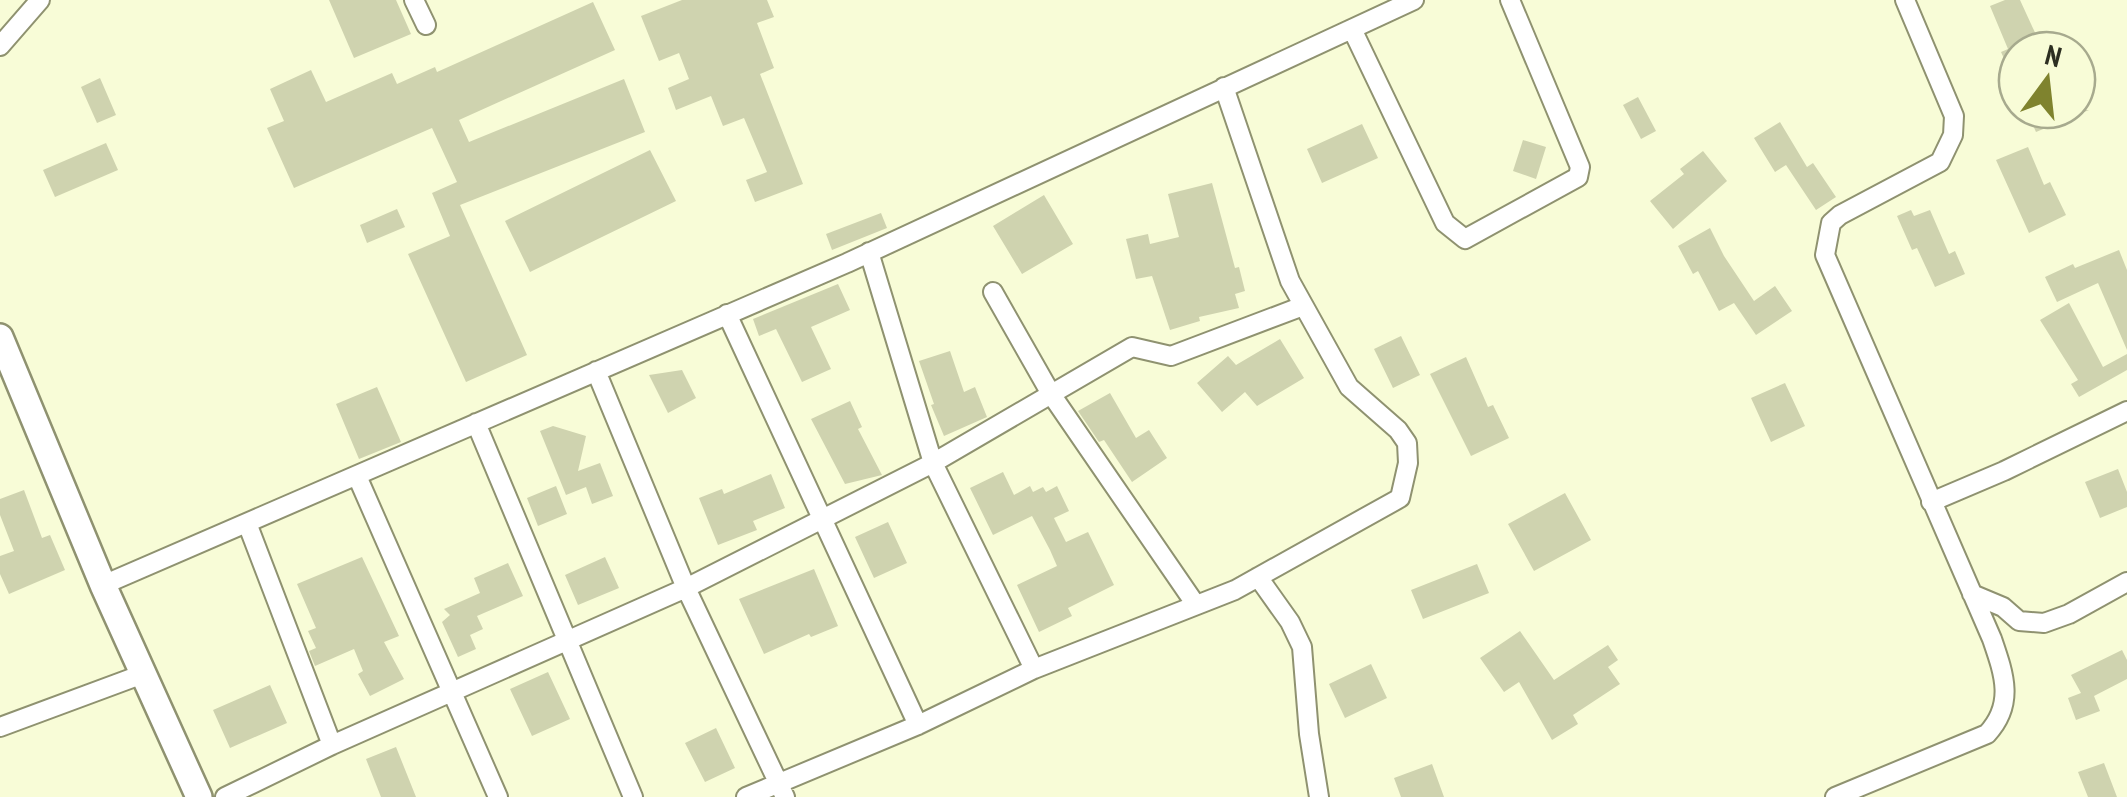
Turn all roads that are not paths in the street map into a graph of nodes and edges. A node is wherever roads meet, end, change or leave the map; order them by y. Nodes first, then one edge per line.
1 (40, 0) edge
2 (414, 0) edge
3 (1414, 0) edge
4 (1510, 0) edge
5 (1905, 0) edge
6 (426, 25) dead end
7 (1352, 28) junction
8 (0, 46) edge
9 (1224, 87) junction
10 (869, 252) junction
11 (993, 292) dead end
12 (1303, 306) junction
13 (726, 314) junction
14 (0, 336) edge
15 (596, 371) junction
16 (1051, 394) junction
17 (2127, 411) edge
18 (476, 423) junction
19 (933, 463) junction
20 (357, 476) junction
21 (1931, 502) junction
22 (821, 518) junction
23 (246, 523) junction
24 (1258, 577) junction
25 (2127, 582) edge
26 (103, 585) junction
27 (686, 588) junction
28 (1972, 594) junction
29 (1196, 605) junction
30 (570, 642) junction
31 (1034, 669) junction
32 (143, 674) junction
33 (451, 694) junction
34 (918, 725) junction
35 (0, 726) edge
36 (332, 745) junction
37 (782, 789) edge
38 (199, 797) edge
39 (224, 797) edge
40 (498, 797) edge
41 (633, 797) edge
42 (746, 797) edge
43 (1319, 797) edge
44 (1834, 797) edge

1 - 8 street
2 - 6 street
3 - 7 street
4 - 7 street
5 - 21 street
7 - 9 street
9 - 10 street
9 - 12 street
10 - 13 street
10 - 19 street
11 - 16 street
12 - 16 street
12 - 24 street
13 - 15 street
13 - 22 street
14 - 26 street
15 - 18 street
15 - 27 street
16 - 19 street
16 - 29 street
17 - 21 street
18 - 20 street
18 - 30 street
19 - 22 street
19 - 31 street
20 - 23 street
20 - 33 street
21 - 28 street
22 - 27 street
22 - 34 street
23 - 26 street
23 - 36 street
24 - 29 street
24 - 43 street
25 - 28 street
26 - 32 street
27 - 30 street
27 - 37 street
28 - 44 street
29 - 31 street
30 - 33 street
30 - 41 street
31 - 34 street
32 - 35 street
32 - 38 street
33 - 36 street
33 - 40 street
34 - 37 street
36 - 39 street
37 - 42 street

